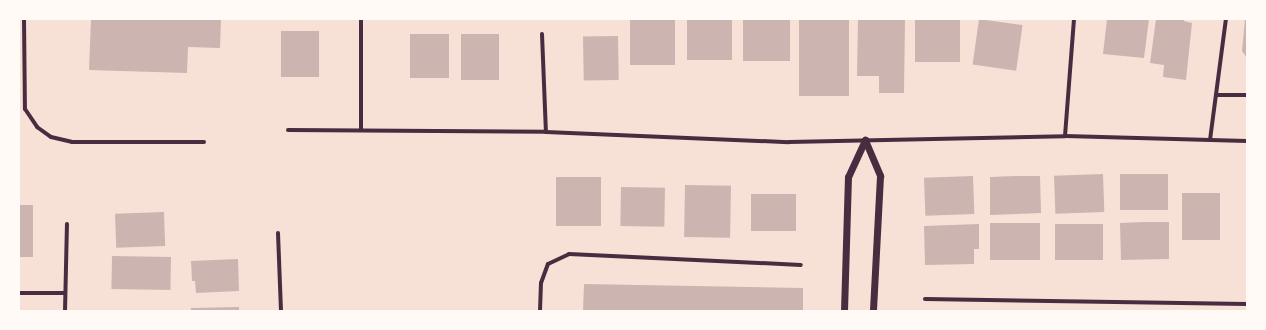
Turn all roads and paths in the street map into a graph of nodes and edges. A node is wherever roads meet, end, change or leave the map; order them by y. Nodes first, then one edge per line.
1 (24, 19) edge
2 (361, 19) edge
3 (1074, 19) edge
4 (1226, 19) edge
5 (542, 34) dead end
6 (1216, 94) junction
7 (1247, 95) edge
8 (361, 129) junction
9 (288, 130) dead end
10 (546, 132) junction
11 (1065, 136) junction
12 (865, 140) junction
13 (1210, 140) junction
14 (1247, 141) edge
15 (204, 142) dead end
16 (67, 224) dead end
17 (278, 233) dead end
18 (801, 265) dead end
19 (19, 293) edge
20 (65, 293) junction
21 (925, 299) dead end
22 (1247, 304) edge
23 (65, 311) edge
24 (280, 311) edge
25 (540, 311) edge
26 (844, 311) edge
27 (873, 311) edge

1 - 15 street
2 - 8 street
3 - 11 street
4 - 6 street
5 - 10 street
6 - 7 street
6 - 13 street
8 - 9 street
8 - 10 street
10 - 12 street
11 - 12 street
11 - 13 street
12 - 26 street
12 - 27 street
13 - 14 street
16 - 20 street
17 - 24 street
18 - 25 street
19 - 20 street
20 - 23 street
21 - 22 street

